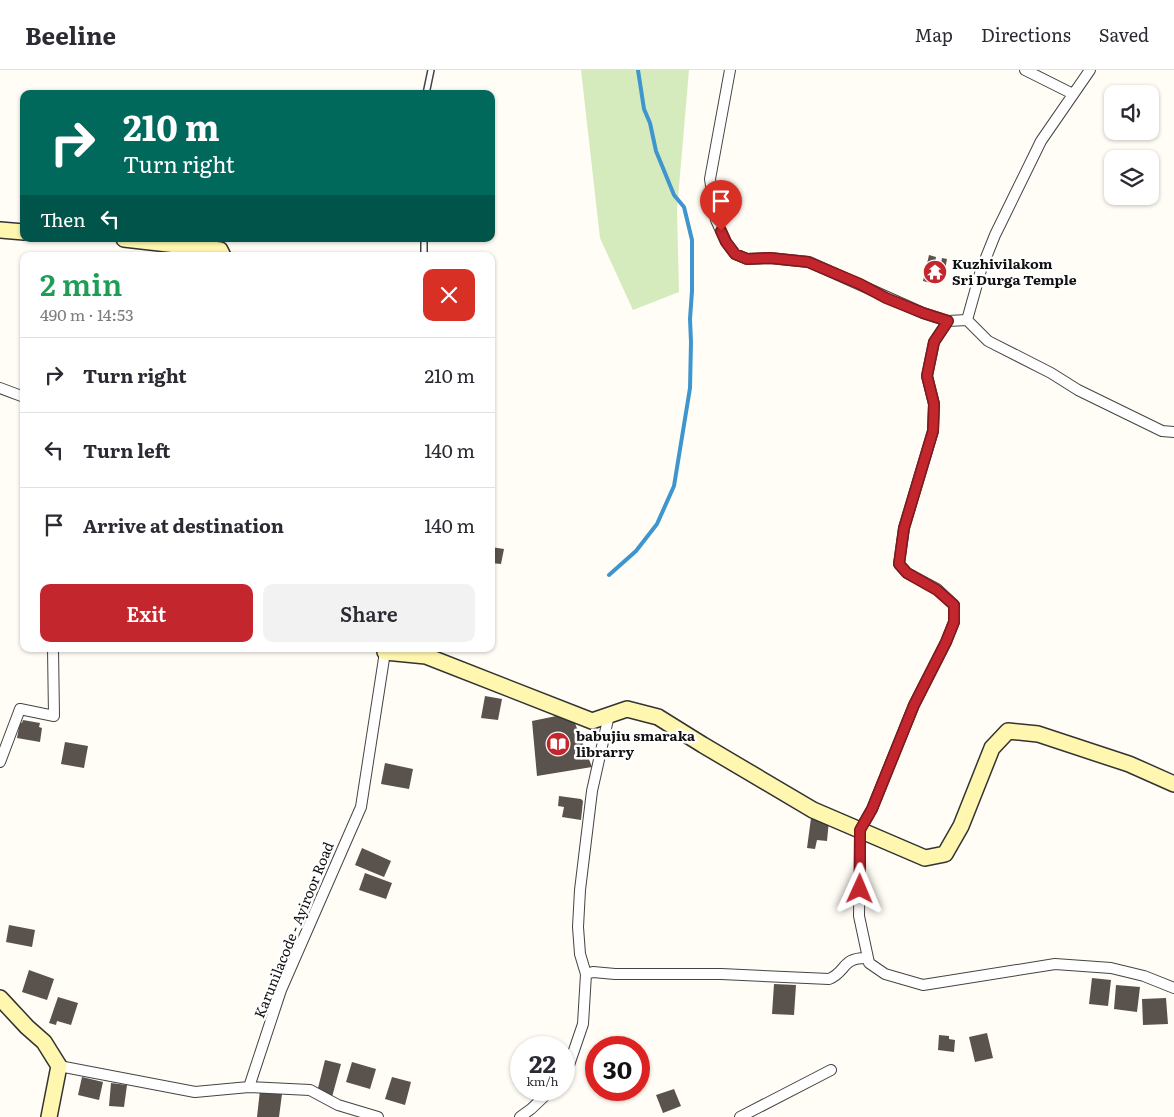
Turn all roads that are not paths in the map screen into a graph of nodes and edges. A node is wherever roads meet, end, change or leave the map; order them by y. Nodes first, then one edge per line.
1 (431, 70) edge
2 (730, 70) edge
3 (1025, 70) edge
4 (1090, 70) edge
5 (427, 90) edge
6 (1073, 94) junction
7 (0, 230) edge
8 (20, 232) edge
9 (150, 242) edge
10 (221, 252) edge
11 (967, 320) junction
12 (948, 321) junction
13 (0, 388) edge
14 (20, 396) edge
15 (1174, 432) edge
16 (53, 652) edge
17 (385, 652) edge
18 (399, 652) edge
19 (609, 716) junction
20 (0, 762) edge
21 (1174, 784) edge
22 (860, 830) junction
23 (868, 958) junction
24 (586, 974) junction
25 (1174, 988) edge
26 (0, 998) edge
27 (575, 1047) edge
28 (59, 1066) junction
29 (831, 1070) dead end
30 (249, 1087) junction
31 (539, 1101) edge
32 (359, 1115) edge
33 (49, 1117) edge
34 (378, 1117) edge
35 (520, 1117) edge
36 (740, 1117) edge

1 - 5 lane
2 - 12 street
3 - 6 street
4 - 6 street
6 - 11 street
7 - 8 main road
9 - 10 main road
11 - 12 street
11 - 15 street
12 - 22 street
13 - 14 street
16 - 20 street
17 - 30 street, Karunilacode - Ayiroor Road
18 - 19 main road
19 - 22 main road
19 - 24 street
21 - 22 main road
22 - 23 street
23 - 24 street
23 - 25 street
24 - 27 street
26 - 28 main road
28 - 30 street
28 - 33 main road
29 - 36 street
30 - 32 street
31 - 35 street
32 - 34 street

